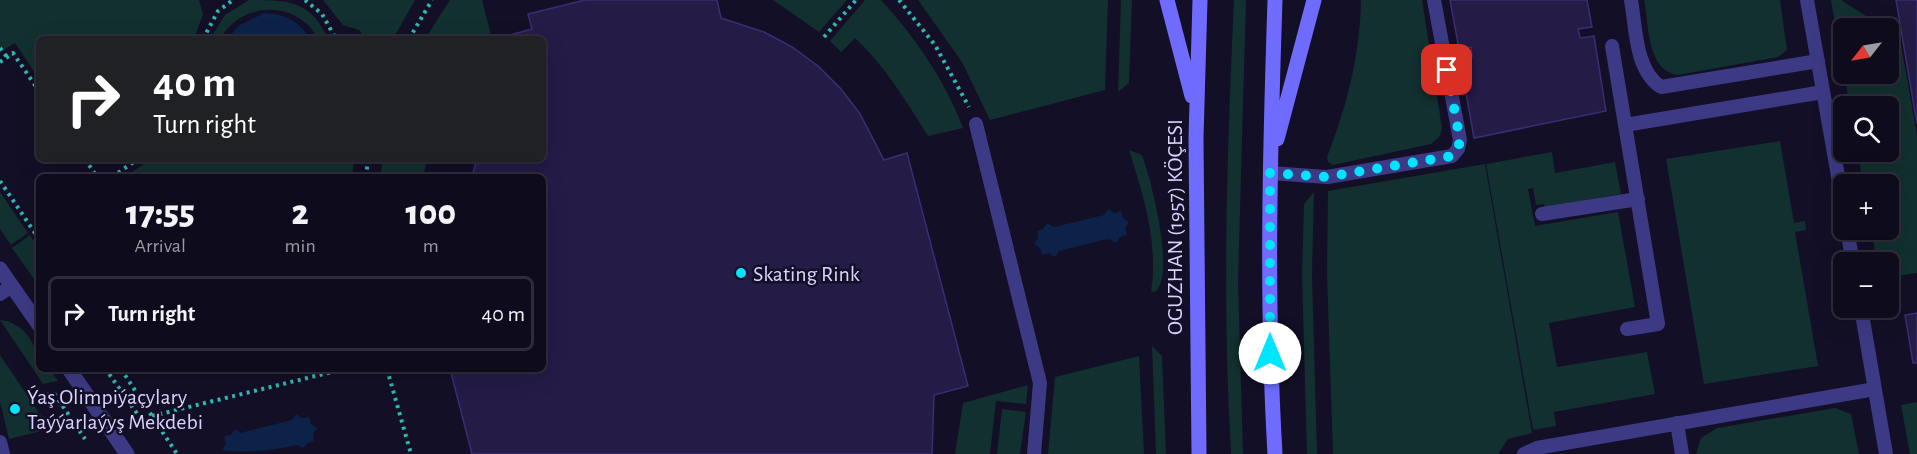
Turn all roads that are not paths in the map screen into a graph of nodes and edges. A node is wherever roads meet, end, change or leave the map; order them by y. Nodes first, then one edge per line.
1 (1167, 0) edge
2 (1200, 0) edge
3 (1275, 0) edge
4 (1314, 0) edge
5 (1434, 0) edge
6 (1631, 0) edge
7 (1807, 0) edge
8 (1612, 46) dead end
9 (1818, 61) junction
10 (1823, 92) junction
11 (1196, 111) junction
12 (976, 124) road end
13 (1625, 125) junction
14 (1270, 169) junction
15 (1838, 174) edge
16 (1638, 199) junction
17 (1542, 214) dead end
18 (0, 268) edge
19 (6, 290) edge
20 (1863, 318) edge
21 (36, 322) edge
22 (1627, 329) dead end
23 (71, 372) edge
24 (1875, 389) junction
25 (1677, 423) junction
26 (0, 442) edge
27 (3, 454) edge
28 (127, 454) edge
29 (1034, 454) edge
30 (1199, 454) edge
31 (1275, 454) edge
32 (1524, 454) edge
33 (1682, 454) edge
34 (1886, 454) edge

1 - 11 main road
2 - 11 main road, OGUZHAN (1957) KÖÇESI
3 - 14 main road
4 - 14 main road
5 - 14 lane
6 - 9 lane
7 - 9 lane
8 - 13 lane
9 - 10 lane
10 - 13 lane
10 - 15 lane
11 - 30 main road, OGUZHAN (1957) KÖÇESI
12 - 29 lane
13 - 16 lane
14 - 31 main road
16 - 17 lane
16 - 22 lane
18 - 19 street
19 - 21 street
20 - 24 lane
23 - 28 street
24 - 25 lane
24 - 34 lane
25 - 32 lane
25 - 33 lane
26 - 27 lane

